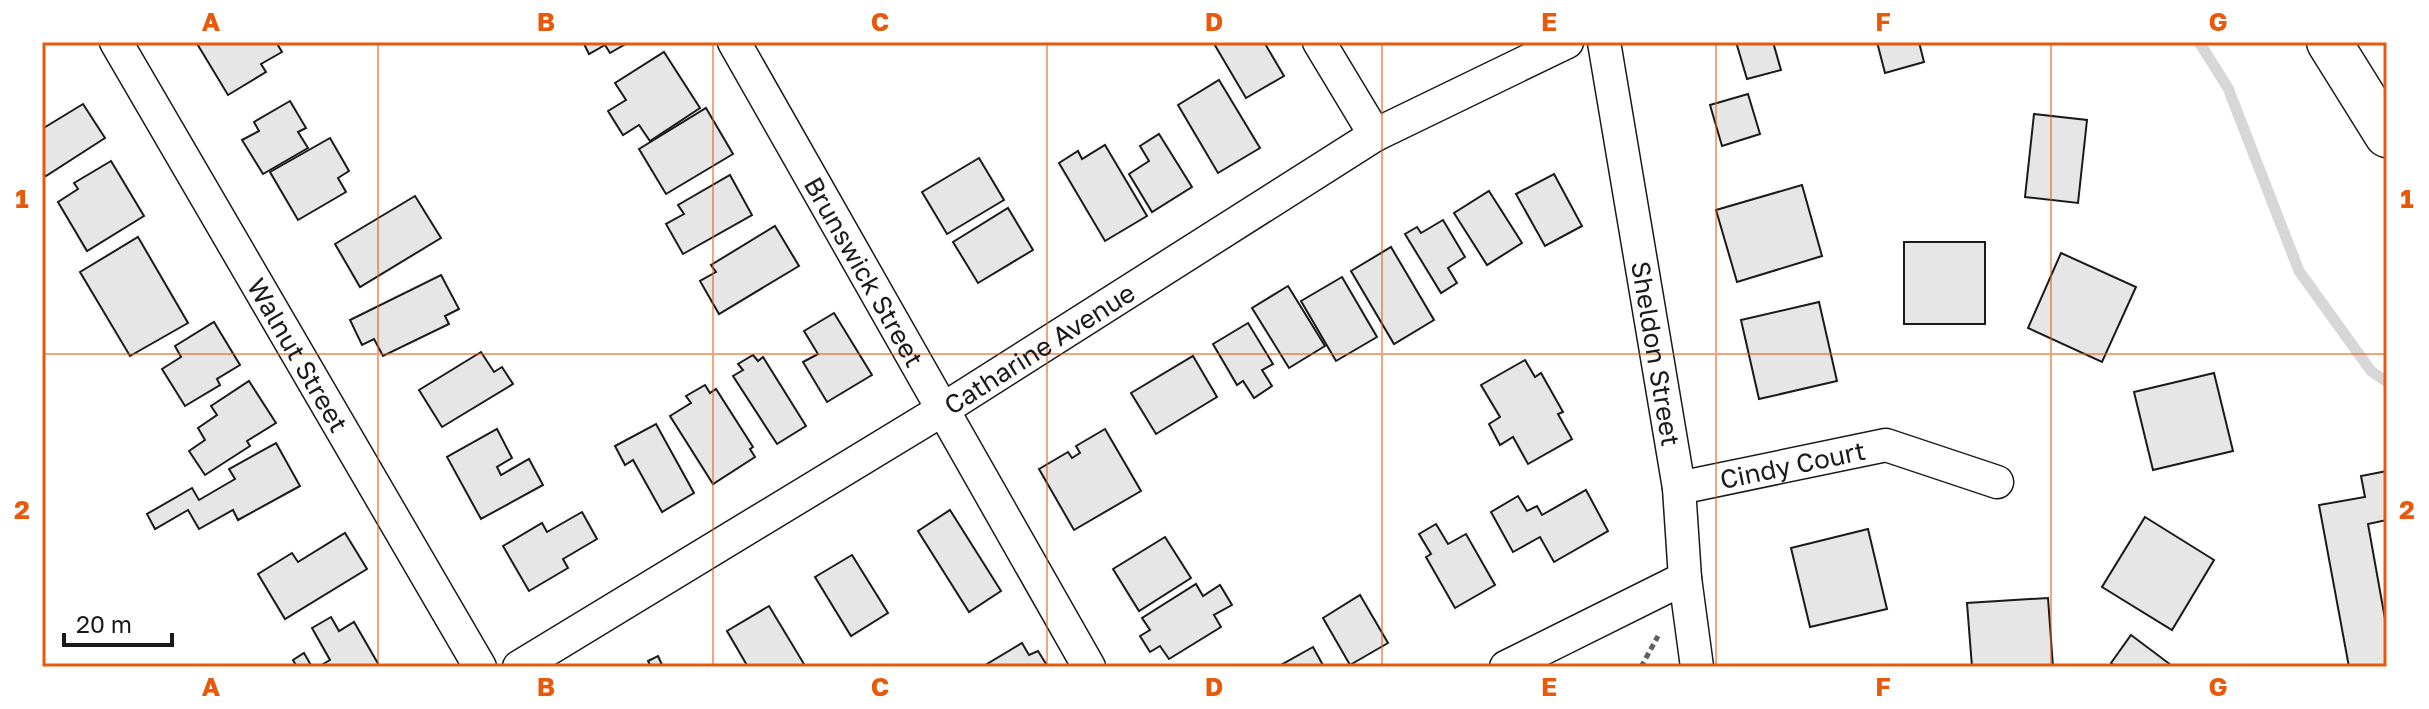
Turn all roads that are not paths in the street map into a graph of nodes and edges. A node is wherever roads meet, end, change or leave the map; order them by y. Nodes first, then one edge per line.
1 (116, 42) edge
2 (734, 42) edge
3 (1319, 42) edge
4 (1567, 42) edge
5 (1604, 42) edge
6 (2329, 42) edge
7 (1375, 135) junction
8 (2387, 135) edge
9 (942, 410) junction
10 (1997, 482) dead end
11 (1679, 488) junction
12 (1685, 578) junction
13 (480, 667) edge
14 (519, 667) edge
15 (1089, 667) edge
16 (1506, 667) edge
17 (1697, 667) edge

1 - 13 street, Walnut Street
2 - 9 street, Brunswick Street
3 - 7 street
4 - 7 street, Catharine Avenue
5 - 11 street, Sheldon Street
6 - 8 main road
7 - 9 street, Catharine Avenue
9 - 14 street, Catharine Avenue
9 - 15 street, Brunswick Street
10 - 11 street, Cindy Court
11 - 12 street, Sheldon Street
12 - 16 street
12 - 17 street, Sheldon Street

